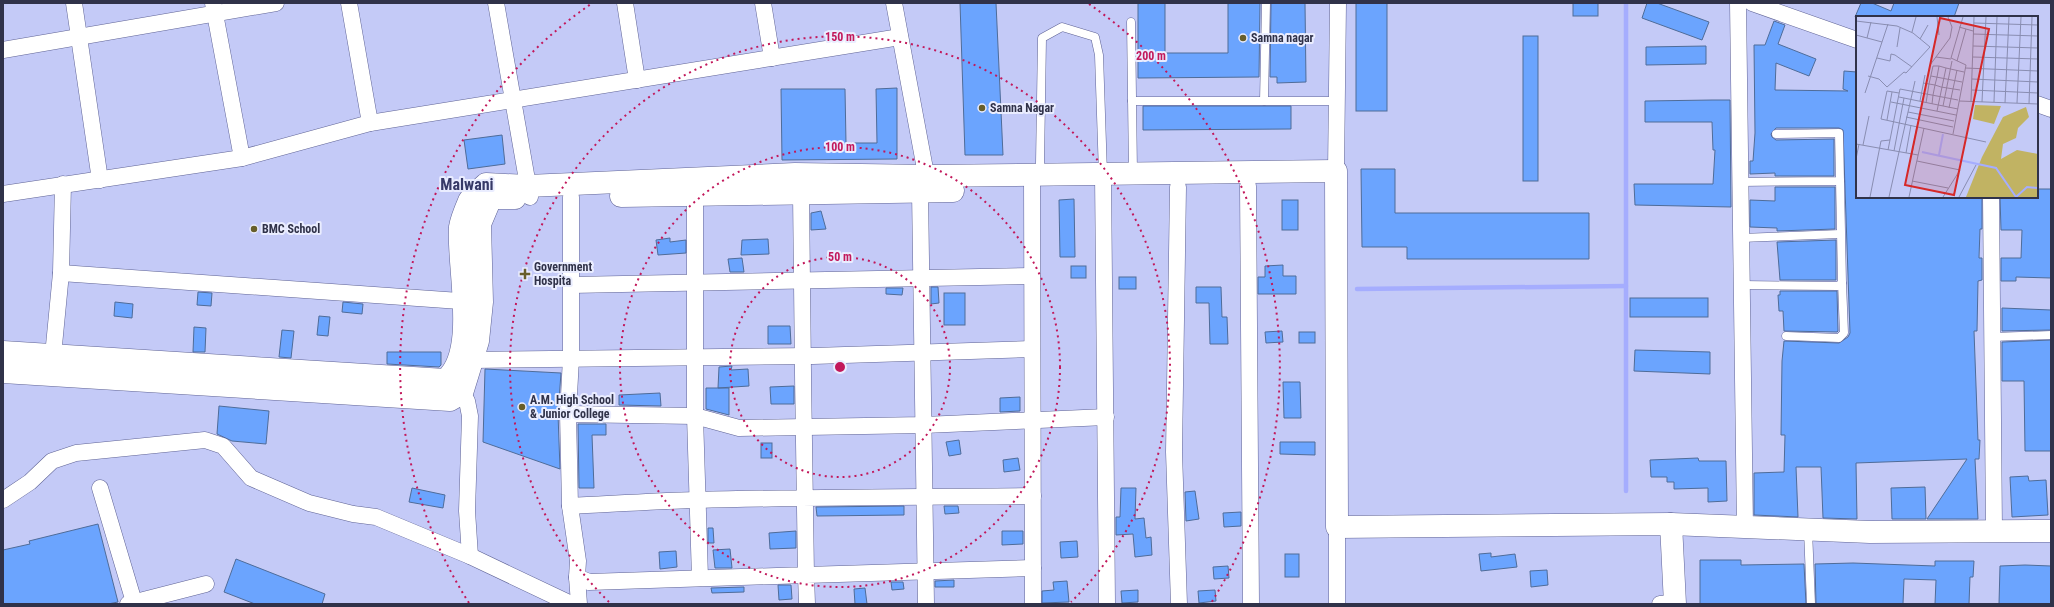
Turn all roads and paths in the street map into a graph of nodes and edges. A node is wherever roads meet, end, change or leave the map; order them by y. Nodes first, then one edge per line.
1 (74, 3) edge
2 (276, 3) edge
3 (349, 3) edge
4 (496, 3) edge
5 (625, 3) edge
6 (763, 3) edge
7 (894, 3) edge
8 (1266, 3) edge
9 (1338, 3) edge
10 (1738, 3) edge
11 (1752, 3) edge
12 (213, 8) edge
13 (1131, 22) dead end
14 (80, 37) junction
15 (900, 37) junction
16 (1856, 40) edge
17 (3, 50) edge
18 (772, 58) junction
19 (637, 80) junction
20 (512, 100) junction
21 (1132, 101) junction
22 (1264, 101) junction
23 (1337, 101) junction
24 (2038, 104) edge
25 (2051, 109) edge
26 (370, 123) junction
27 (1776, 134) dead end
28 (242, 158) junction
29 (1133, 174) junction
30 (1336, 178) junction
31 (100, 180) junction
32 (1035, 180) junction
33 (1103, 181) junction
34 (1840, 181) junction
35 (1740, 182) junction
36 (63, 184) junction
37 (925, 186) junction
38 (1248, 186) junction
39 (1178, 187) junction
40 (529, 192) junction
41 (801, 193) junction
42 (3, 194) edge
43 (695, 195) junction
44 (571, 197) junction
45 (1991, 198) edge
46 (1840, 234) junction
47 (1741, 238) junction
48 (61, 273) junction
49 (1032, 276) junction
50 (921, 278) junction
51 (802, 280) junction
52 (696, 282) junction
53 (1842, 283) junction
54 (571, 285) junction
55 (1742, 285) junction
56 (473, 302) junction
57 (2051, 335) edge
58 (1786, 336) dead end
59 (1992, 337) junction
60 (1032, 349) junction
61 (3, 352) edge
62 (922, 353) junction
63 (803, 356) junction
64 (695, 357) junction
65 (571, 358) junction
66 (472, 360) junction
67 (52, 366) junction
68 (3, 372) edge
69 (455, 385) junction
70 (568, 414) junction
71 (695, 416) junction
72 (1106, 417) junction
73 (1032, 419) junction
74 (924, 425) junction
75 (804, 427) junction
76 (100, 488) dead end
77 (1033, 496) junction
78 (923, 497) junction
79 (805, 499) junction
80 (3, 500) edge
81 (697, 500) junction
82 (570, 506) junction
83 (1671, 524) junction
84 (1337, 528) junction
85 (1745, 528) junction
86 (1808, 530) junction
87 (1994, 530) junction
88 (2051, 531) edge
89 (470, 556) junction
90 (1033, 568) junction
91 (924, 571) junction
92 (806, 575) junction
93 (577, 577) junction
94 (700, 578) junction
95 (206, 584) dead end
96 (131, 603) edge
97 (571, 604) edge
98 (579, 604) edge
99 (807, 604) edge
100 (926, 604) edge
101 (1033, 604) edge
102 (1107, 604) edge
103 (1179, 604) edge
104 (1251, 604) edge
105 (1337, 604) edge
106 (1660, 604) edge
107 (1675, 604) edge
108 (1811, 604) edge

1 - 14 street
2 - 12 street
3 - 26 street
4 - 20 street
5 - 19 street
6 - 18 street
7 - 15 street
8 - 22 lane
9 - 23 street
10 - 35 street
11 - 16 street
12 - 14 street
12 - 28 street
13 - 21 lane
14 - 17 street
14 - 31 street
15 - 18 street
15 - 37 street
18 - 19 street
19 - 20 street
20 - 26 street
20 - 40 street
21 - 22 lane
21 - 29 lane
22 - 23 lane
23 - 30 street
24 - 25 street
26 - 28 street
27 - 34 lane
28 - 31 street
29 - 30 street
29 - 33 street
30 - 38 street
30 - 84 street
31 - 36 street
32 - 33 street
32 - 33 lane
32 - 37 street
32 - 49 street
33 - 39 street
33 - 72 street
34 - 35 lane
34 - 46 lane
35 - 47 street
36 - 42 street
36 - 48 street
37 - 40 street
37 - 41 street
37 - 50 street
38 - 39 street
38 - 104 street
39 - 103 street
40 - 44 street
40 - 56 street
41 - 43 street
41 - 51 street
43 - 44 street
43 - 52 street
44 - 54 street
45 - 59 street
46 - 47 lane
46 - 53 lane
47 - 55 street
48 - 56 street
48 - 67 street
49 - 50 street
49 - 60 street
50 - 51 street
50 - 62 street
51 - 52 street
51 - 63 street
52 - 54 street
52 - 64 street
53 - 55 lane
53 - 58 lane
54 - 65 street
55 - 85 street
56 - 66 street
56 - 69 street
57 - 59 lane
59 - 87 street
60 - 62 street
60 - 73 street
61 - 67 street
62 - 63 street
62 - 74 street
63 - 64 street
63 - 75 street
64 - 65 street
64 - 71 street
65 - 66 street
65 - 70 street
66 - 69 street
67 - 68 street
67 - 69 street
69 - 89 street
70 - 71 street
70 - 82 street
71 - 75 street
71 - 81 street
72 - 73 street
72 - 102 street
73 - 74 street
73 - 77 street
74 - 75 street
74 - 78 street
75 - 79 street
76 - 96 street
77 - 78 street
77 - 90 street
78 - 79 street
78 - 91 street
79 - 81 street
79 - 92 street
80 - 89 street
81 - 82 street
81 - 94 street
82 - 93 street
83 - 84 street
83 - 85 street
83 - 107 street
84 - 105 street
85 - 86 street
86 - 87 street
86 - 108 lane
87 - 88 street
89 - 97 street
90 - 91 street
90 - 101 street
91 - 92 street
91 - 100 street
92 - 94 street
92 - 99 street
93 - 94 street
93 - 98 street
95 - 96 street
106 - 107 street

